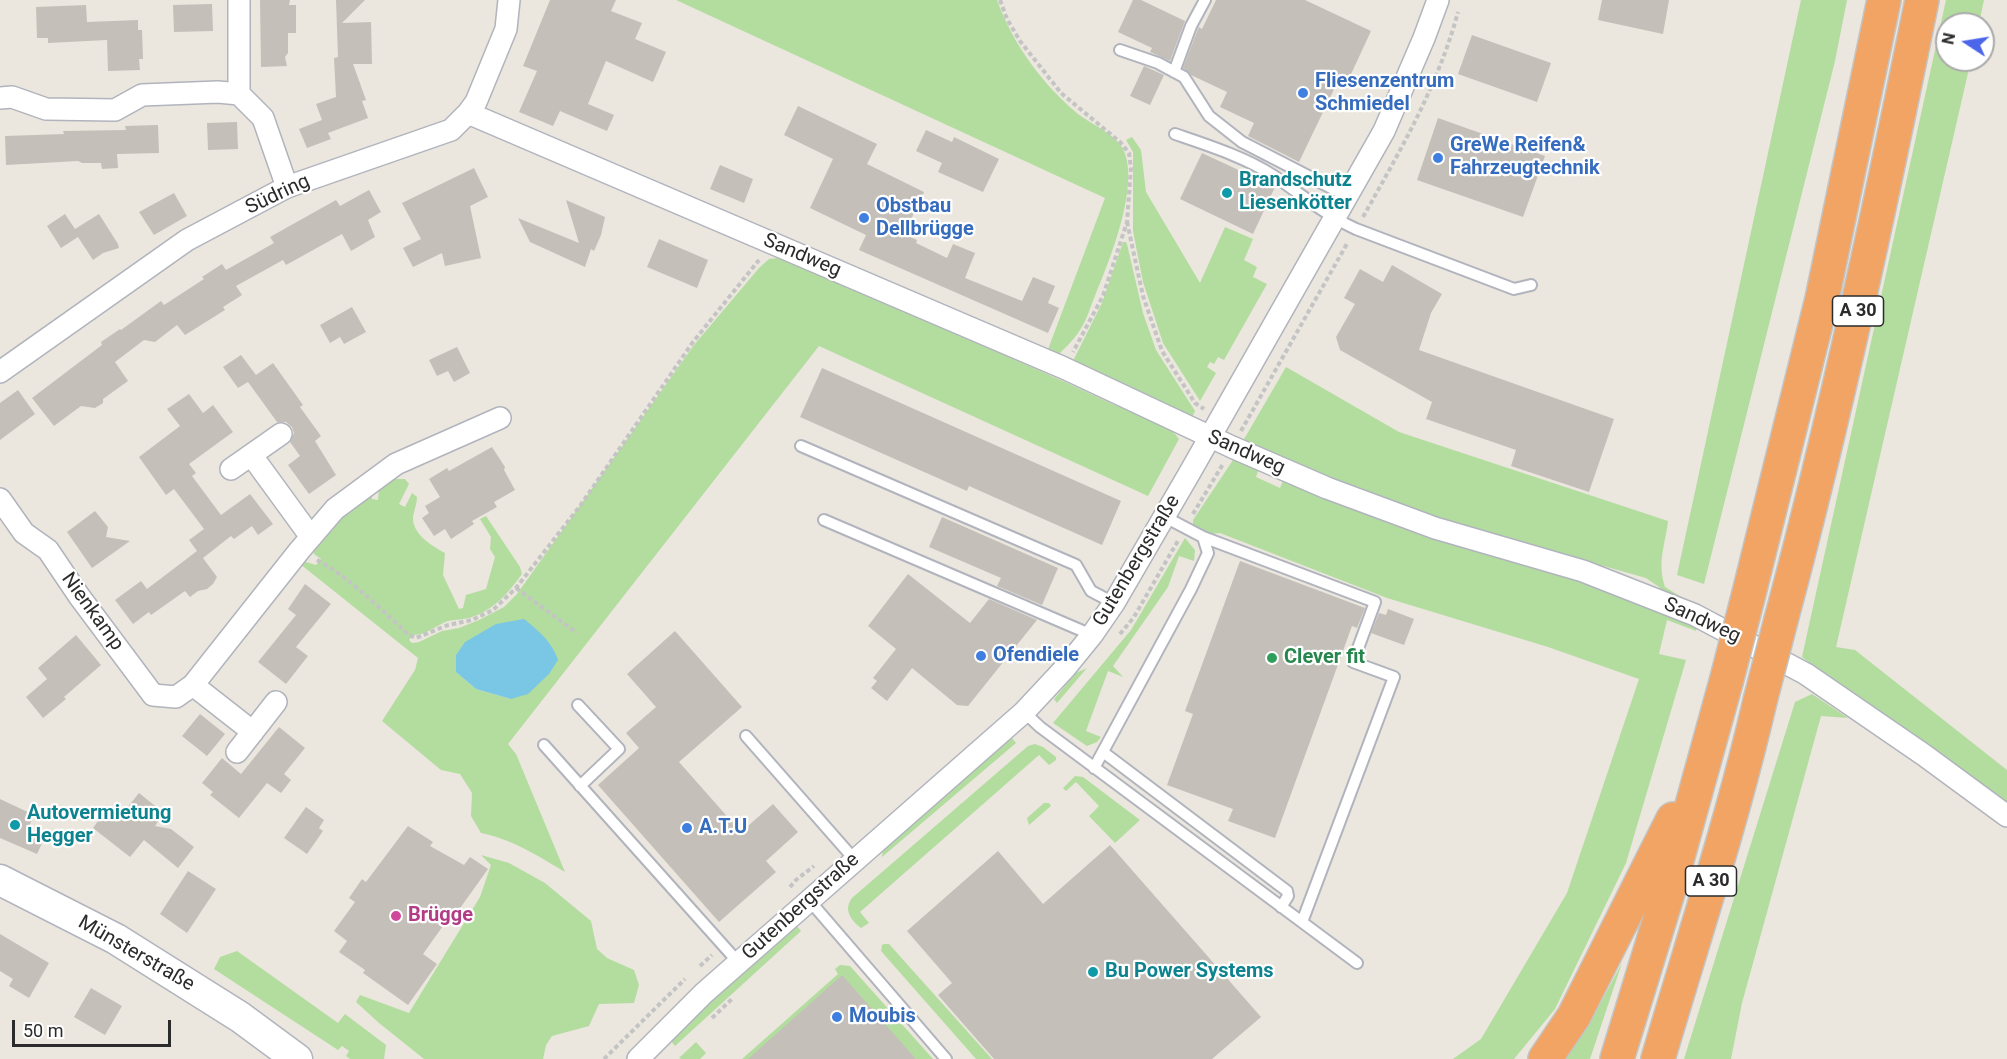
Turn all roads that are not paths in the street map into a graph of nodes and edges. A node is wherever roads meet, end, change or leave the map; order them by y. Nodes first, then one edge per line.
1 (239, 0) edge
2 (509, 0) edge
3 (1205, 0) edge
4 (1438, 0) edge
5 (1884, 0) edge
6 (1922, 0) edge
7 (1120, 50) dead end
8 (1174, 72) junction
9 (239, 94) junction
10 (0, 98) edge
11 (468, 113) junction
12 (1175, 134) dead end
13 (287, 187) junction
14 (1347, 196) junction
15 (1334, 219) junction
16 (1531, 285) dead end
17 (0, 372) edge
18 (500, 418) dead end
19 (280, 434) dead end
20 (1211, 437) junction
21 (801, 446) dead end
22 (252, 456) junction
23 (231, 469) dead end
24 (0, 500) edge
25 (1165, 517) junction
26 (824, 520) dead end
27 (1203, 537) junction
28 (305, 544) junction
29 (1114, 603) junction
30 (1092, 635) junction
31 (193, 685) junction
32 (276, 702) dead end
33 (578, 705) dead end
34 (1024, 712) junction
35 (253, 732) junction
36 (746, 736) dead end
37 (1712, 739) junction
38 (544, 745) dead end
39 (237, 752) dead end
40 (1103, 752) junction
41 (1094, 768) junction
42 (580, 786) junction
43 (2007, 816) edge
44 (854, 859) junction
45 (0, 880) edge
46 (808, 899) junction
47 (1281, 906) junction
48 (1302, 922) junction
49 (738, 962) junction
50 (1357, 963) dead end
51 (297, 1059) edge
52 (638, 1059) edge
53 (946, 1059) edge
54 (1545, 1059) edge
55 (1617, 1059) edge
56 (1658, 1059) edge

1 - 9 street
2 - 11 street, Südring
3 - 8 lane
4 - 14 street, Gutenbergstraße
5 - 37 highway, A 30, bridge
6 - 56 highway, A 30, bridge
7 - 8 lane
8 - 14 lane
9 - 10 street
9 - 13 street
11 - 13 street, Südring
11 - 20 street, Sandweg
12 - 15 lane
13 - 17 street, Südring
14 - 15 street, Gutenbergstraße
15 - 16 lane
15 - 20 street, Gutenbergstraße
18 - 28 street, Nienkamp
19 - 22 street
20 - 25 street, Gutenbergstraße
20 - 43 street, Sandweg
21 - 29 lane
22 - 23 street
22 - 28 street
24 - 31 street, Nienkamp
25 - 27 lane
25 - 29 street, Gutenbergstraße
26 - 30 lane
27 - 40 lane
27 - 48 lane
28 - 31 street, Nienkamp
29 - 30 street, Gutenbergstraße
30 - 34 street, Gutenbergstraße
31 - 35 street
32 - 35 street
33 - 42 lane
34 - 41 lane
34 - 44 street, Gutenbergstraße
35 - 39 street
36 - 44 lane
37 - 54 highway
37 - 55 highway, A 30
38 - 42 lane
40 - 41 lane
40 - 47 lane
41 - 47 lane
42 - 49 lane
44 - 46 street, Gutenbergstraße
45 - 51 main road, Münsterstraße
46 - 49 street, Gutenbergstraße
46 - 53 lane
47 - 48 lane
48 - 50 lane
49 - 52 street, Gutenbergstraße

